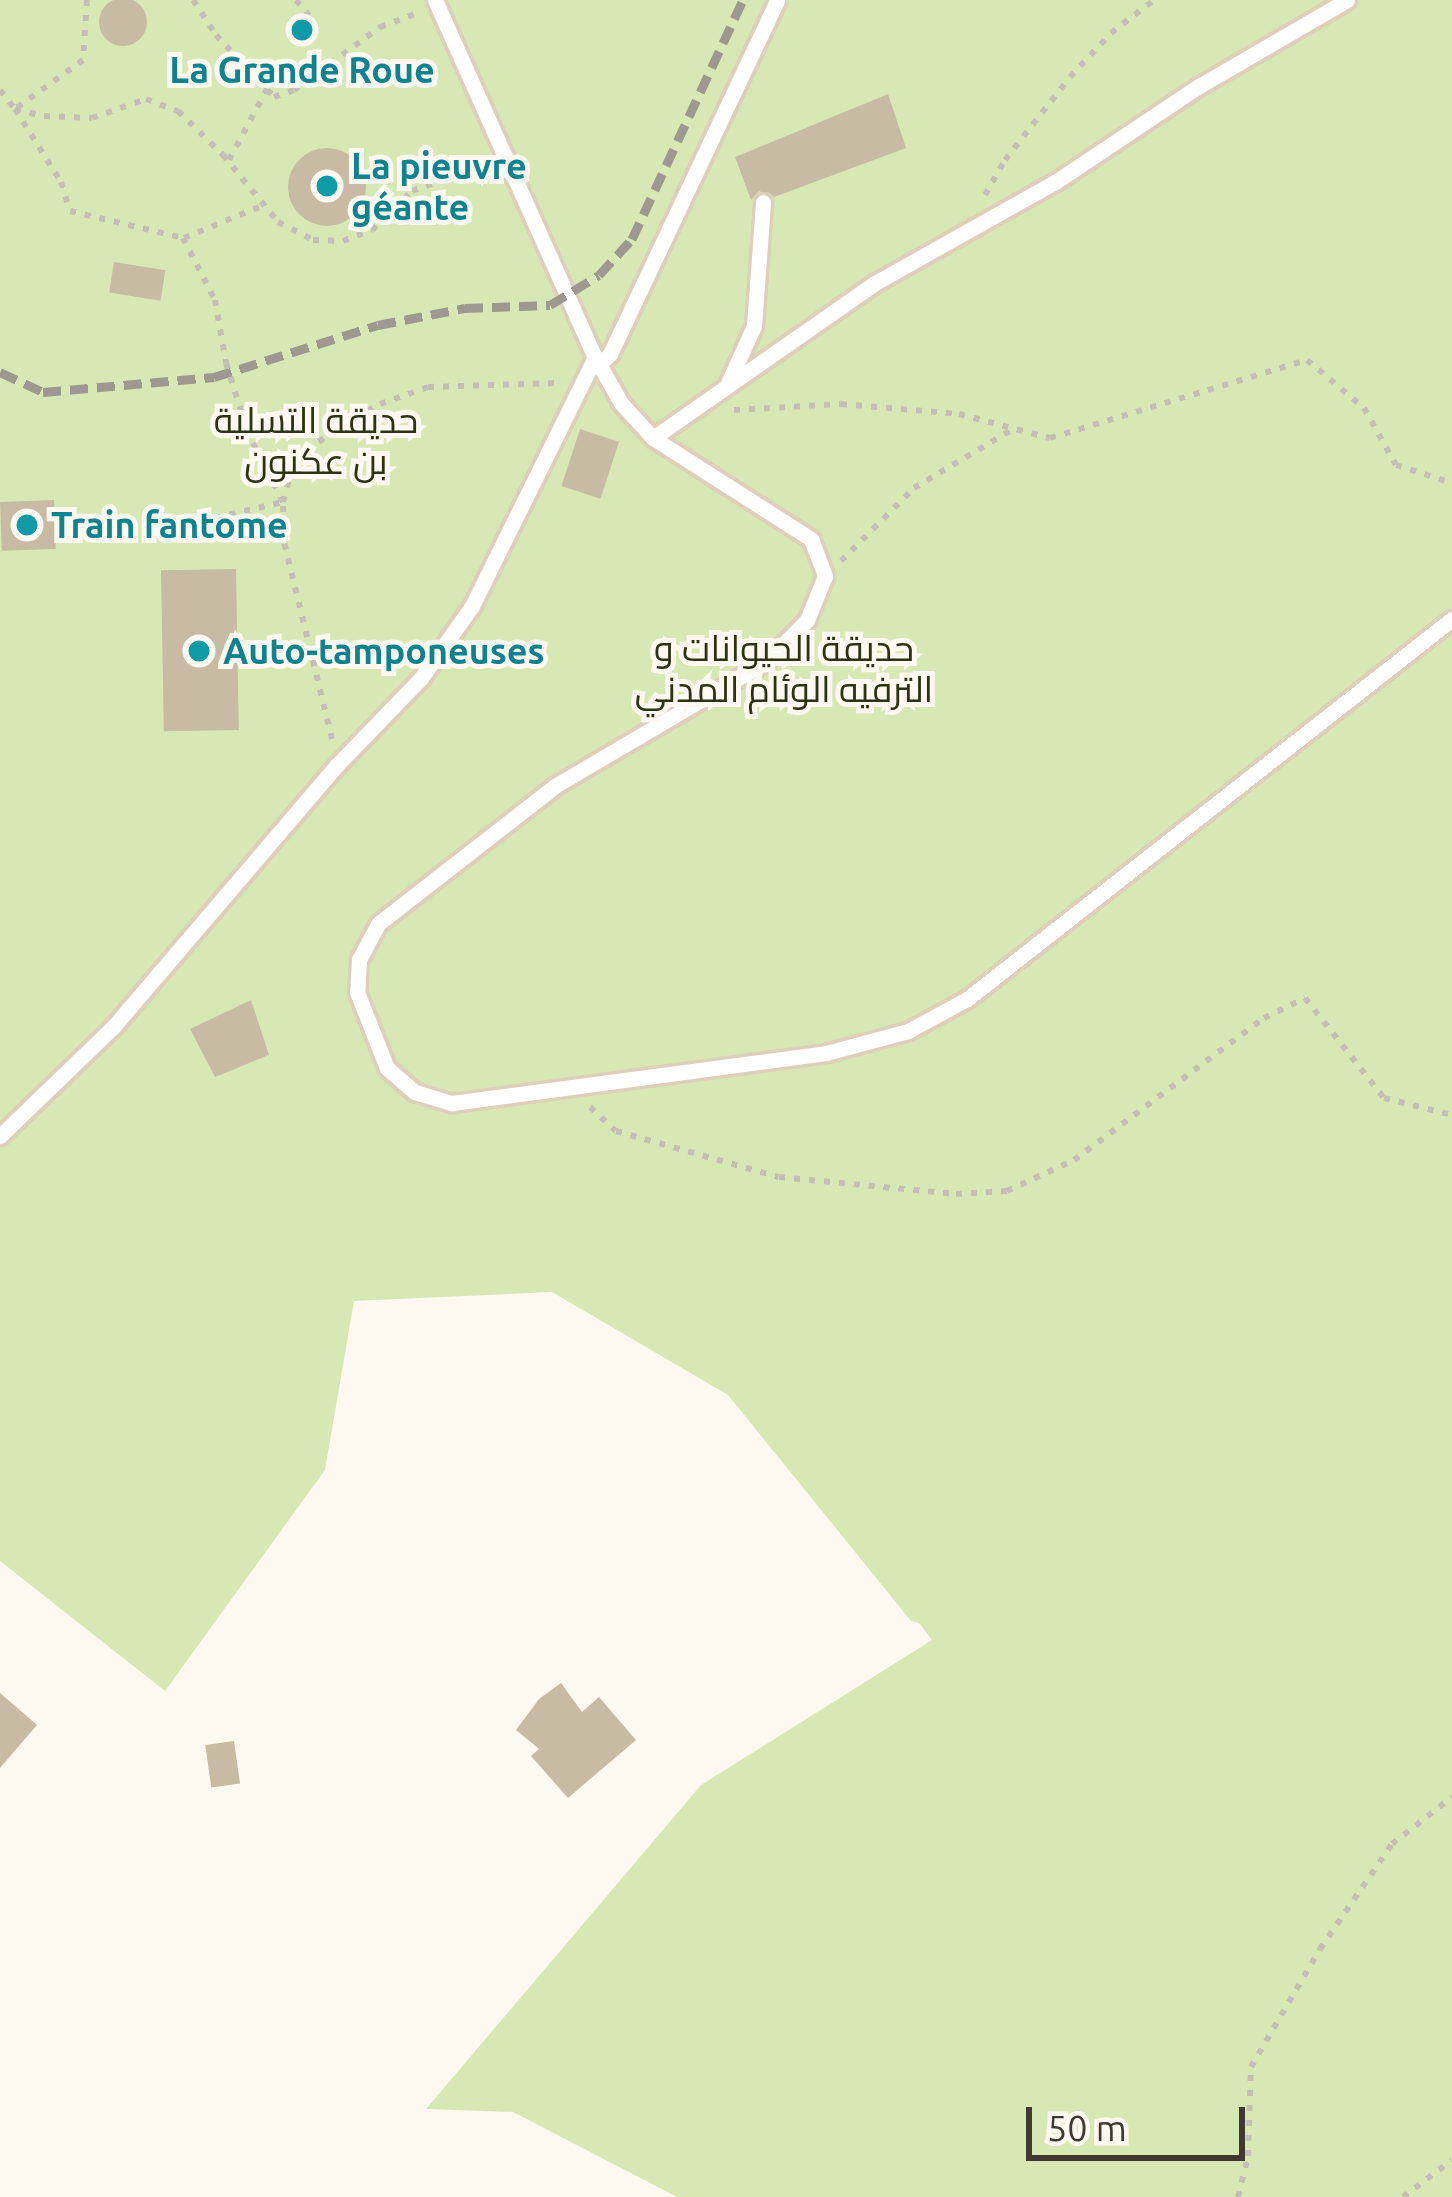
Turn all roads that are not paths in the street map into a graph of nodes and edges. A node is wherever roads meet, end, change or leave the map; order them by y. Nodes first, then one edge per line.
1 (777, 0) edge
2 (1347, 0) edge
3 (437, 4) edge
4 (763, 202) dead end
5 (597, 361) junction
6 (726, 385) junction
7 (652, 438) junction
8 (1452, 619) edge
9 (0, 1136) edge

1 - 5 lane
2 - 6 lane
3 - 5 lane
4 - 6 lane
5 - 7 lane
5 - 9 lane
6 - 7 lane
7 - 8 lane

